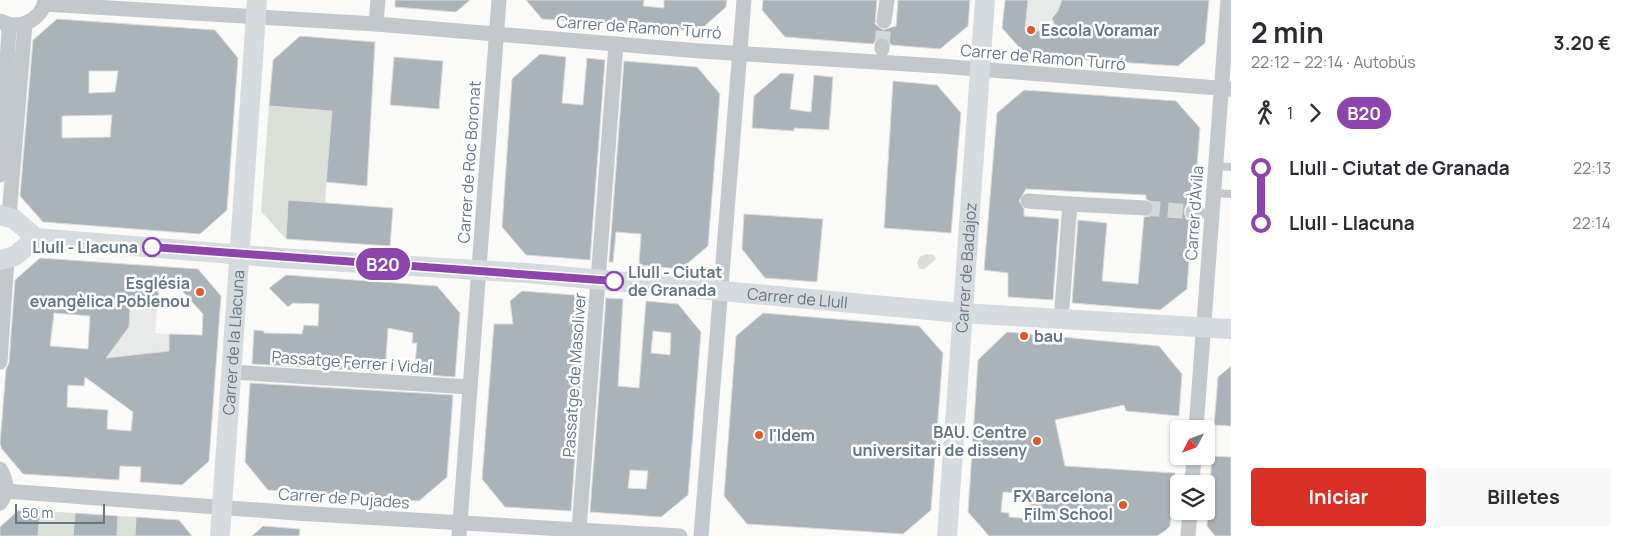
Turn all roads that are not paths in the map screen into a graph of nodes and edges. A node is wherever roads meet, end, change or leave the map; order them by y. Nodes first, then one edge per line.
1 (378, 0) edge
2 (499, 0) edge
3 (744, 0) edge
4 (887, 0) edge
5 (985, 0) edge
6 (1228, 0) edge
7 (45, 2) edge
8 (257, 8) edge
9 (884, 21) tunnel mouth
10 (26, 24) junction
11 (376, 24) junction
12 (4, 26) edge
13 (496, 34) junction
14 (616, 44) junction
15 (739, 52) junction
16 (980, 69) junction
17 (1226, 89) edge
18 (1216, 166) junction
19 (1231, 166) edge
20 (0, 175) edge
21 (1213, 193) junction
22 (1231, 194) edge
23 (1028, 201) dead end
24 (1070, 204) junction
25 (1145, 208) tunnel mouth
26 (14, 238) edge
27 (240, 254) junction
28 (479, 270) junction
29 (599, 280) junction
30 (721, 291) junction
31 (1062, 307) dead end
32 (962, 313) junction
33 (1204, 326) junction
34 (1231, 329) edge
35 (0, 362) edge
36 (231, 372) junction
37 (470, 387) junction
38 (1197, 420) edge
39 (0, 469) edge
40 (3, 497) edge
41 (222, 508) junction
42 (1189, 520) edge
43 (459, 530) edge
44 (579, 530) junction
45 (220, 536) edge
46 (680, 536) edge
47 (701, 536) edge
48 (947, 536) edge
49 (1188, 536) edge

1 - 11 street
2 - 13 street, Carrer de Roc Boronat
3 - 15 street
4 - 9 street
5 - 16 street, Carrer de Badajoz
6 - 17 street, Carrer d'Àvila
7 - 8 street, Carrer de Ramon Turró
7 - 10 street
8 - 11 street, Carrer de Ramon Turró
8 - 27 street, Carrer de la Llacuna
10 - 12 street
10 - 26 street
11 - 13 street, Carrer de Ramon Turró
12 - 20 street
13 - 14 street, Carrer de Ramon Turró
13 - 28 street, Carrer de Roc Boronat
14 - 15 street, Carrer de Ramon Turró
14 - 29 street, Passatge de Masoliver
15 - 16 street, Carrer de Ramon Turró
15 - 30 street
16 - 17 street, Carrer de Ramon Turró
16 - 32 street, Carrer de Badajoz
17 - 18 street, Carrer d'Àvila
18 - 19 lane
18 - 21 street, Carrer d'Àvila
21 - 22 lane
21 - 33 street, Carrer d'Àvila
23 - 24 street
24 - 25 street
24 - 31 street
26 - 27 street, Carrer de Llull
26 - 35 street
27 - 28 street, Carrer de Llull
27 - 36 street, Carrer de la Llacuna
28 - 29 street, Carrer de Llull
28 - 37 street, Carrer de Roc Boronat
29 - 30 street, Carrer de Llull
29 - 44 street, Passatge de Masoliver
30 - 32 street, Carrer de Llull
30 - 47 street
32 - 33 street, Carrer de Llull
32 - 48 street, Carrer de Badajoz
33 - 34 street, Carrer de Llull
33 - 38 street, Carrer d'Àvila
36 - 37 street, Passatge Ferrer i Vidal
36 - 41 street, Carrer de la Llacuna
37 - 43 street, Carrer de Roc Boronat
39 - 40 street
40 - 41 street, Carrer de Pujades
41 - 43 street, Carrer de Pujades
41 - 45 street, Carrer de la Llacuna
42 - 49 street
43 - 44 street, Carrer de Pujades
44 - 46 street, Carrer de Pujades

